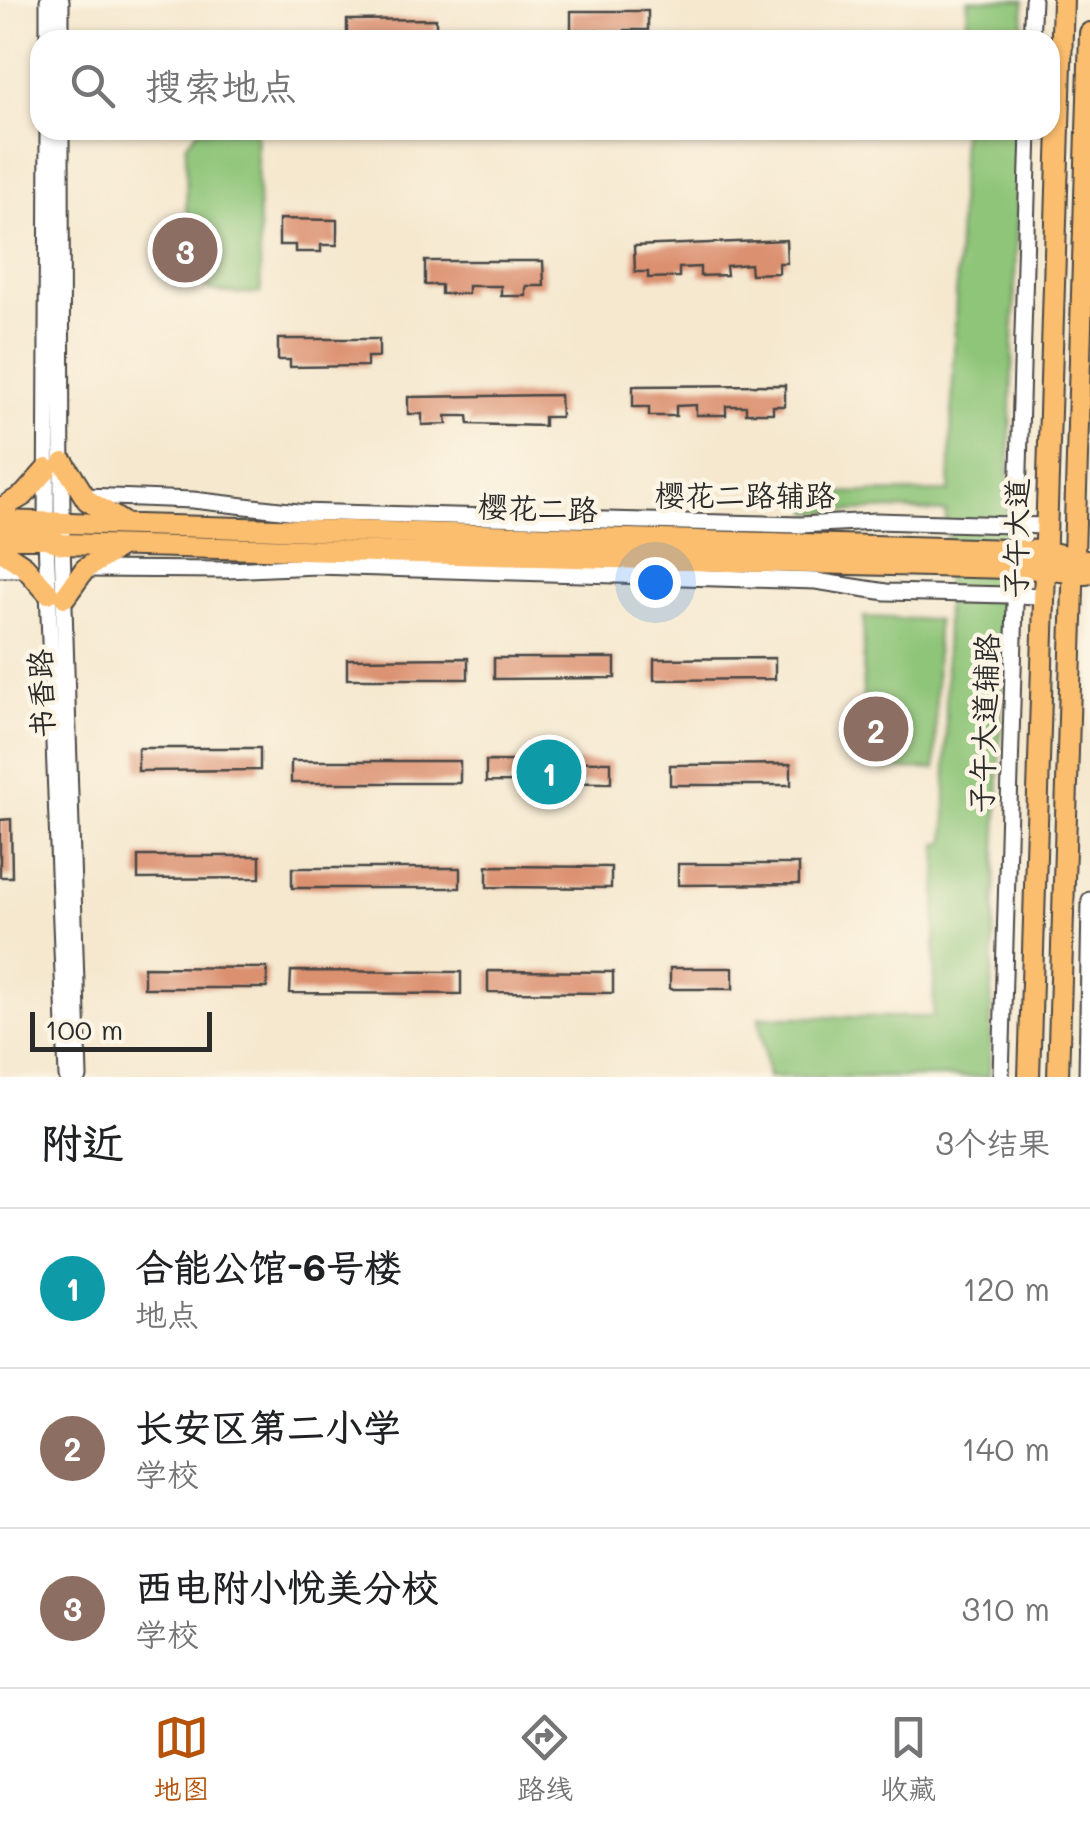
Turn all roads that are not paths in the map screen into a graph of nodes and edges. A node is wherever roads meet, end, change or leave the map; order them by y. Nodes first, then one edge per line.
1 (48, 0) edge
2 (62, 0) edge
3 (1033, 0) edge
4 (1063, 0) edge
5 (48, 30) edge
6 (62, 30) edge
7 (1032, 30) edge
8 (1090, 33) edge
9 (1060, 88) edge
10 (48, 140) edge
11 (61, 140) edge
12 (1029, 140) edge
13 (1058, 140) edge
14 (56, 466) junction
15 (0, 496) edge
16 (24, 496) junction
17 (85, 496) junction
18 (0, 509) edge
19 (0, 521) edge
20 (1017, 525) junction
21 (1045, 526) junction
22 (55, 531) junction
23 (125, 535) junction
24 (0, 538) edge
25 (0, 550) edge
26 (1016, 559) junction
27 (1045, 560) junction
28 (0, 568) edge
29 (85, 568) junction
30 (1081, 568) edge
31 (26, 569) junction
32 (56, 595) junction
33 (1015, 596) junction
34 (1044, 596) junction
35 (1090, 900) edge
36 (66, 1077) edge
37 (80, 1077) edge
38 (1002, 1077) edge
39 (1029, 1077) edge
40 (1058, 1077) edge
41 (1087, 1077) edge

1 - 5 street
2 - 6 street
3 - 7 street
4 - 9 main road, 子午大道
8 - 30 main road, 子午大道
10 - 14 street, 书香路
11 - 14 street, 书香路
12 - 20 street, 子午大道辅路
13 - 21 main road, 子午大道
14 - 16 main road
14 - 17 main road
14 - 22 street, 书香路
15 - 16 street
16 - 18 main road
17 - 20 street, 樱花二路辅路
17 - 23 main road
19 - 22 main road, 樱花二路
20 - 21 street, 樱花二路辅路
20 - 26 street, 子午大道辅路
21 - 27 main road, 子午大道
22 - 23 main road, 樱花二路
22 - 24 main road, 樱花二路
22 - 32 street, 书香路
23 - 26 main road, 樱花二路
23 - 29 main road
25 - 31 main road
26 - 27 main road, 樱花二路
26 - 33 street, 子午大道辅路
27 - 30 main road, 樱花二路
27 - 34 main road, 子午大道
28 - 31 street
29 - 32 main road
29 - 33 street
30 - 40 main road, 子午大道
31 - 32 main road
32 - 36 street, 书香路
32 - 37 street, 书香路
33 - 34 street
33 - 38 street, 子午大道辅路
34 - 39 main road, 子午大道
35 - 41 street

